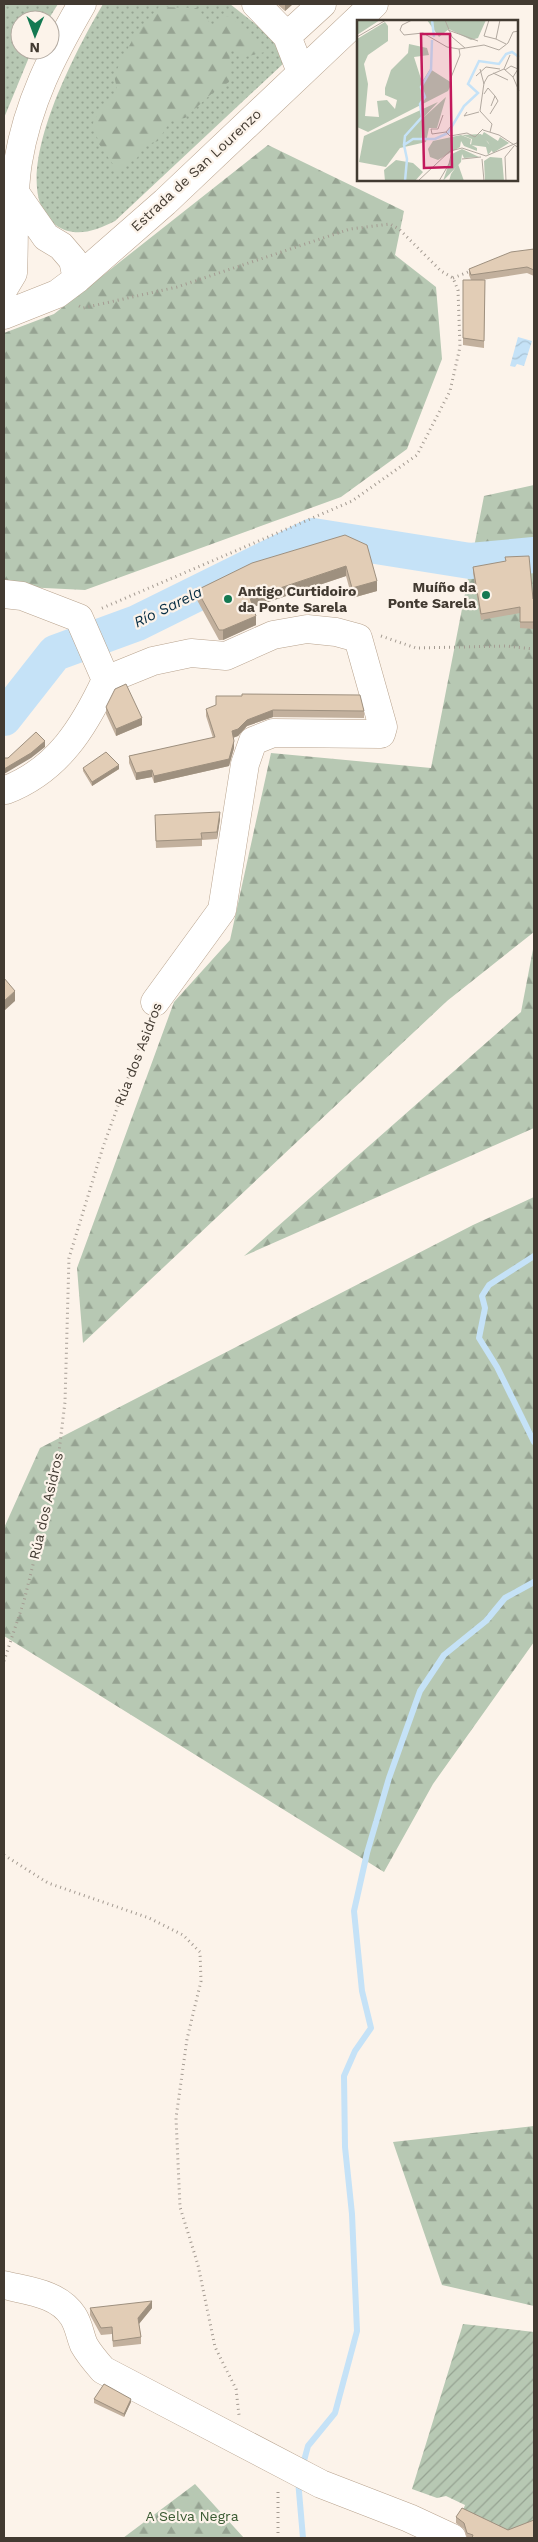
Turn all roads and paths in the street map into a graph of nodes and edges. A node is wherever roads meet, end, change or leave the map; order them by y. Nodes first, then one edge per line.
1 (82, 4) edge
2 (256, 4) edge
3 (322, 4) edge
4 (374, 4) edge
5 (287, 36) junction
6 (301, 72) junction
7 (16, 194) junction
8 (46, 237) junction
9 (480, 267) edge
10 (10, 272) edge
11 (453, 278) junction
12 (59, 291) junction
13 (4, 315) edge
14 (4, 594) edge
15 (81, 621) junction
16 (374, 633) dead end
17 (534, 649) edge
18 (103, 676) junction
19 (6, 790) dead end
20 (156, 1002) joint
21 (4, 1661) edge
22 (4, 1855) edge
23 (4, 2286) edge
24 (234, 2437) junction
25 (295, 2471) junction
26 (278, 2538) edge
27 (452, 2538) edge

1 - 7 street
2 - 5 street
3 - 5 street
4 - 6 street, Estrada de San Lourenzo
5 - 6 street
6 - 12 street, Estrada de San Lourenzo
7 - 8 street
7 - 10 street
8 - 10 street
8 - 12 street
9 - 11 path
10 - 12 street
11 - 12 path
11 - 15 path
12 - 13 street, Estrada de San Lourenzo
14 - 15 street
15 - 18 street
16 - 17 path
18 - 19 street
18 - 20 street, Rúa dos Asidros
20 - 21 path, Rúa dos Asidros
22 - 24 path
23 - 24 street
24 - 25 street
25 - 26 path
25 - 27 street

